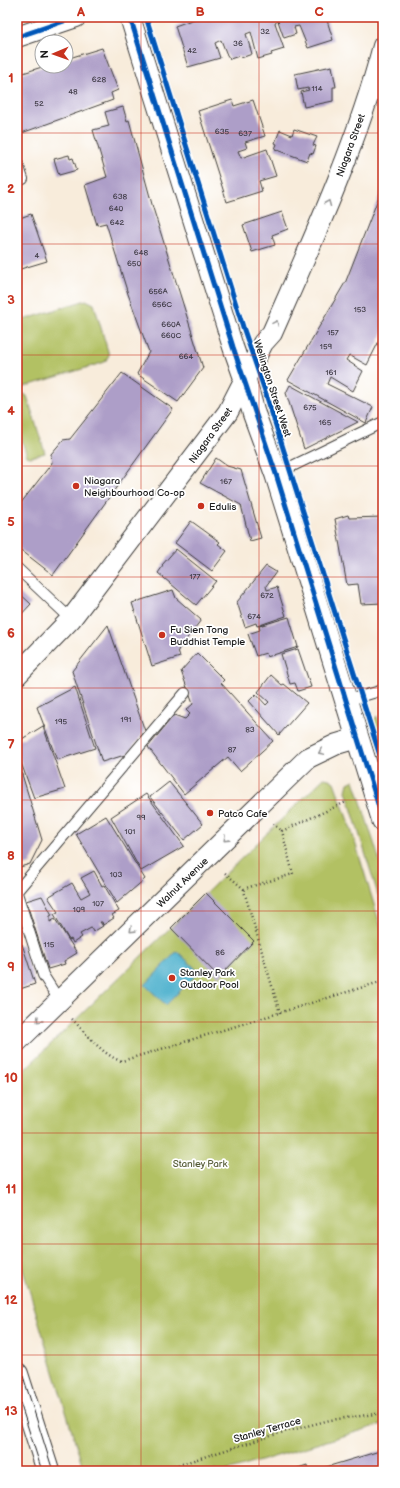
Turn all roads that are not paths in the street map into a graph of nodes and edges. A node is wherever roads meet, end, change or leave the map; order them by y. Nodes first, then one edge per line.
1 (76, 17) edge
2 (130, 17) edge
3 (17, 38) edge
4 (383, 46) edge
5 (17, 162) edge
6 (17, 181) edge
7 (245, 381) junction
8 (383, 422) edge
9 (276, 474) junction
10 (17, 568) edge
11 (70, 618) junction
12 (17, 675) edge
13 (383, 690) edge
14 (185, 693) dead end
15 (346, 701) junction
16 (357, 738) junction
17 (383, 820) edge
18 (17, 892) edge
19 (59, 1000) junction
20 (17, 1042) edge
21 (17, 1374) edge
22 (48, 1471) edge

1 - 3 street
2 - 7 street
7 -> 4 street, Niagara Street
5 - 6 lane
7 - 9 street
7 - 11 street, Niagara Street
8 - 9 lane
9 - 15 street
10 - 11 lane
11 - 12 street, Niagara Street
13 - 15 lane
14 - 18 lane
15 - 16 street
16 - 17 street
16 -> 19 street, Walnut Avenue
18 - 19 lane
19 -> 20 street, Walnut Avenue
21 - 22 street

